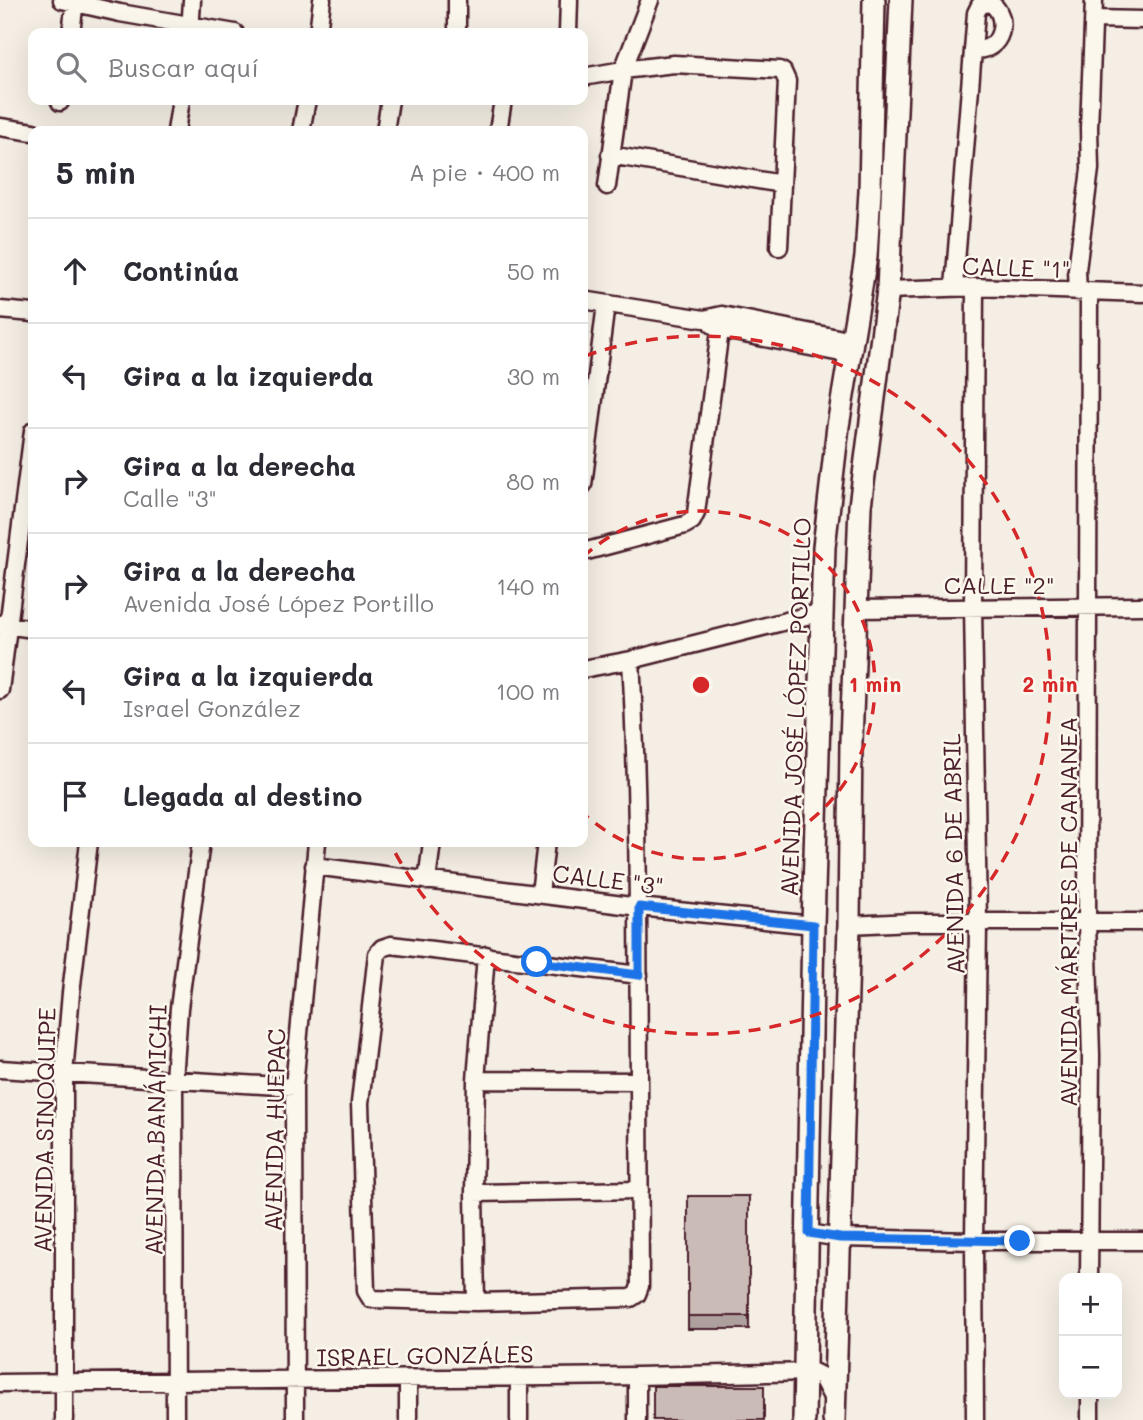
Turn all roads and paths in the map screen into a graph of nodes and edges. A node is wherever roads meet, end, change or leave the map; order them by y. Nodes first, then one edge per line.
1 (192, 0) edge
2 (321, 0) edge
3 (457, 0) edge
4 (569, 0) edge
5 (650, 0) edge
6 (874, 0) edge
7 (901, 0) edge
8 (1094, 0) edge
9 (71, 2) edge
10 (1094, 19) junction
11 (1143, 20) edge
12 (71, 28) edge
13 (182, 28) edge
14 (191, 28) edge
15 (318, 28) edge
16 (457, 28) edge
17 (568, 28) edge
18 (974, 49) dead end
19 (622, 70) junction
20 (588, 76) edge
21 (180, 105) edge
22 (306, 105) edge
23 (389, 105) edge
24 (502, 105) edge
25 (177, 126) edge
26 (302, 126) edge
27 (386, 126) edge
28 (499, 126) edge
29 (0, 127) edge
30 (28, 131) edge
31 (610, 155) junction
32 (782, 184) junction
33 (607, 186) dead end
34 (779, 247) dead end
35 (975, 287) junction
36 (954, 288) junction
37 (888, 290) junction
38 (1084, 292) junction
39 (1143, 293) edge
40 (588, 301) edge
41 (606, 304) junction
42 (0, 310) edge
43 (28, 313) edge
44 (720, 322) junction
45 (852, 348) junction
46 (588, 446) edge
47 (28, 464) edge
48 (829, 509) junction
49 (588, 551) edge
50 (973, 606) junction
51 (1089, 606) junction
52 (1143, 606) edge
53 (856, 609) junction
54 (822, 612) junction
55 (4, 625) edge
56 (28, 627) edge
57 (631, 660) junction
58 (588, 668) edge
59 (0, 690) edge
60 (851, 741) junction
61 (88, 847) edge
62 (200, 847) edge
63 (316, 847) edge
64 (431, 847) edge
65 (545, 847) edge
66 (314, 866) junction
67 (427, 881) junction
68 (540, 894) junction
69 (639, 907) junction
70 (1087, 922) junction
71 (1143, 922) edge
72 (978, 923) junction
73 (813, 925) junction
74 (849, 925) junction
75 (486, 956) junction
76 (639, 975) junction
77 (0, 1069) edge
78 (64, 1074) junction
79 (174, 1080) junction
80 (476, 1080) junction
81 (639, 1081) junction
82 (294, 1087) junction
83 (640, 1190) junction
84 (474, 1193) junction
85 (809, 1233) junction
86 (840, 1238) junction
87 (974, 1241) junction
88 (1089, 1241) junction
89 (1143, 1241) edge
90 (1089, 1273) edge
91 (476, 1302) junction
92 (806, 1372) junction
93 (637, 1376) junction
94 (519, 1377) junction
95 (408, 1379) junction
96 (295, 1380) junction
97 (175, 1382) junction
98 (0, 1383) edge
99 (64, 1383) junction
100 (1090, 1399) edge
101 (834, 1410) edge
102 (64, 1420) edge
103 (175, 1420) edge
104 (295, 1420) edge
105 (408, 1420) edge
106 (519, 1420) edge
107 (637, 1420) edge
108 (804, 1420) edge
109 (975, 1420) edge
110 (1090, 1420) edge

1 - 14 street
2 - 15 street
3 - 16 street
4 - 17 street
5 - 19 street
6 - 45 main road, AVENIDA JOSÉ LÓPEZ PORTILLO
7 - 37 main road
8 - 10 street, AVENIDA MÁRTIRES DE CANANEA
9 - 12 street
9 - 13 street
10 - 11 street
10 - 38 street, AVENIDA MÁRTIRES DE CANANEA
18 - 36 street
19 - 20 street
19 - 31 street
19 - 32 street
21 - 25 street
22 - 26 street
23 - 27 street
24 - 28 street
29 - 30 street
31 - 32 street
31 - 33 street
32 - 34 street
35 - 36 street, CALLE "1"
35 - 38 street, CALLE "1"
35 - 50 street, AVENIDA 6 DE ABRIL
36 - 37 street, CALLE "1"
37 - 53 main road
38 - 39 street, CALLE "1"
38 - 51 street, AVENIDA MÁRTIRES DE CANANEA
40 - 41 street
41 - 44 street
41 - 46 street
42 - 43 street
44 - 45 street
44 - 49 street
45 - 48 main road, AVENIDA JOSÉ LÓPEZ PORTILLO
47 - 55 street
48 - 53 main road
48 - 54 main road, AVENIDA JOSÉ LÓPEZ PORTILLO
50 - 51 street, CALLE "2"
50 - 53 street, CALLE "2"
50 - 72 street, AVENIDA 6 DE ABRIL
51 - 52 street, CALLE "2"
51 - 70 street, AVENIDA MÁRTIRES DE CANANEA
53 - 60 main road
54 - 57 street
54 - 60 main road
54 - 73 main road, AVENIDA JOSÉ LÓPEZ PORTILLO
55 - 56 street
55 - 59 street
57 - 58 street
57 - 69 street
60 - 74 main road
61 - 78 street, AVENIDA SINOQUIPE
62 - 79 street, AVENIDA BANÁMICHI
63 - 66 street, AVENIDA HUEPAC
64 - 67 street
65 - 68 street
66 - 67 street, CALLE "3"
66 - 82 street, AVENIDA HUEPAC
67 - 68 street, CALLE "3"
68 - 69 street, CALLE "3"
69 - 73 street, CALLE "3"
69 - 76 street
70 - 71 street
70 - 72 street
70 - 88 street, AVENIDA MÁRTIRES DE CANANEA
72 - 74 street
72 - 87 street, AVENIDA 6 DE ABRIL
73 - 85 main road, AVENIDA JOSÉ LÓPEZ PORTILLO
74 - 86 main road
75 - 76 street
75 - 80 street
75 - 91 street
76 - 81 street
77 - 78 street
78 - 79 street
78 - 99 street, AVENIDA SINOQUIPE
79 - 82 street
79 - 97 street, AVENIDA BANÁMICHI
80 - 81 street
80 - 84 street
81 - 83 street
82 - 96 street, AVENIDA HUEPAC
83 - 84 street
83 - 91 street
84 - 91 street
85 - 86 street
85 - 92 main road, AVENIDA JOSÉ LÓPEZ PORTILLO
86 - 87 street
86 - 101 main road
87 - 88 street
87 - 109 street, AVENIDA 6 DE ABRIL
88 - 89 street
88 - 90 street, AVENIDA MÁRTIRES DE CANANEA
92 - 93 street, ISRAEL GONZÁLES
92 - 101 street
92 - 108 main road, AVENIDA JOSÉ LÓPEZ PORTILLO
93 - 94 street, ISRAEL GONZÁLES
93 - 107 street
94 - 95 street, ISRAEL GONZÁLES
94 - 106 street
95 - 96 street, ISRAEL GONZÁLES
95 - 105 street
96 - 97 street, ISRAEL GONZÁLES
96 - 104 street, AVENIDA HUEPAC
97 - 99 street, ISRAEL GONZÁLES
97 - 103 street, AVENIDA BANÁMICHI
98 - 99 street, ISRAEL GONZÁLES
99 - 102 street, AVENIDA SINOQUIPE
100 - 110 street

